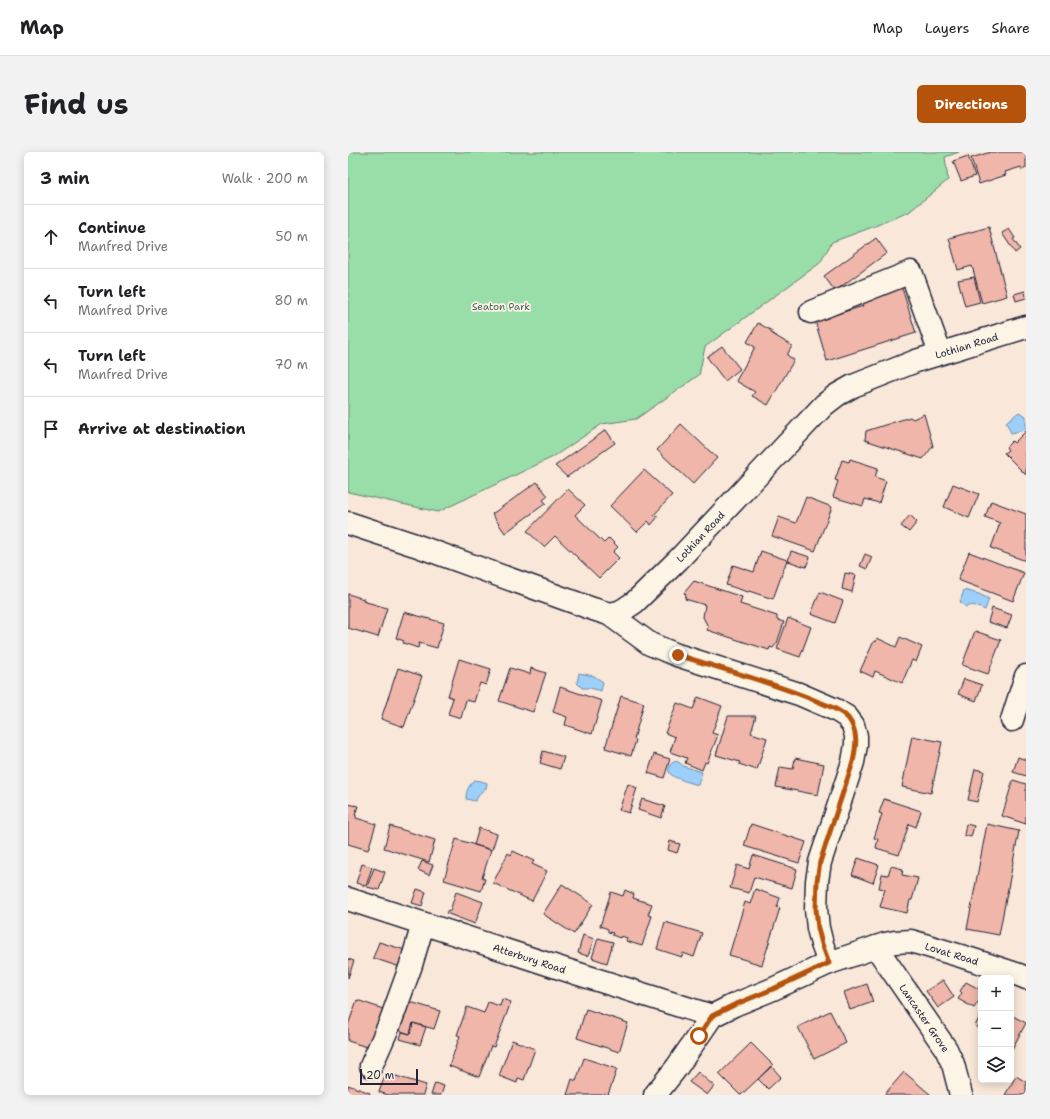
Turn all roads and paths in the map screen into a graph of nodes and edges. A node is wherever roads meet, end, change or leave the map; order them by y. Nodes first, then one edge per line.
1 (811, 312) dead end
2 (1026, 327) edge
3 (940, 353) junction
4 (348, 524) edge
5 (609, 614) junction
6 (1026, 676) edge
7 (1012, 720) dead end
8 (348, 899) edge
9 (423, 924) junction
10 (876, 947) junction
11 (829, 963) junction
12 (1026, 978) edge
13 (712, 1016) junction
14 (371, 1066) dead end
15 (655, 1095) edge
16 (961, 1095) edge

1 - 3 street
2 - 3 street, Lothian Road
3 - 5 street, Lothian Road
4 - 5 street
5 - 11 street
6 - 7 street
8 - 9 street, Atterbury Road
9 - 13 street, Atterbury Road
9 - 14 street
10 - 11 street, Lovat Road
10 - 12 street, Lovat Road
10 - 16 street, Lancaster Grove
11 - 13 street, Lovat Road
13 - 15 street

